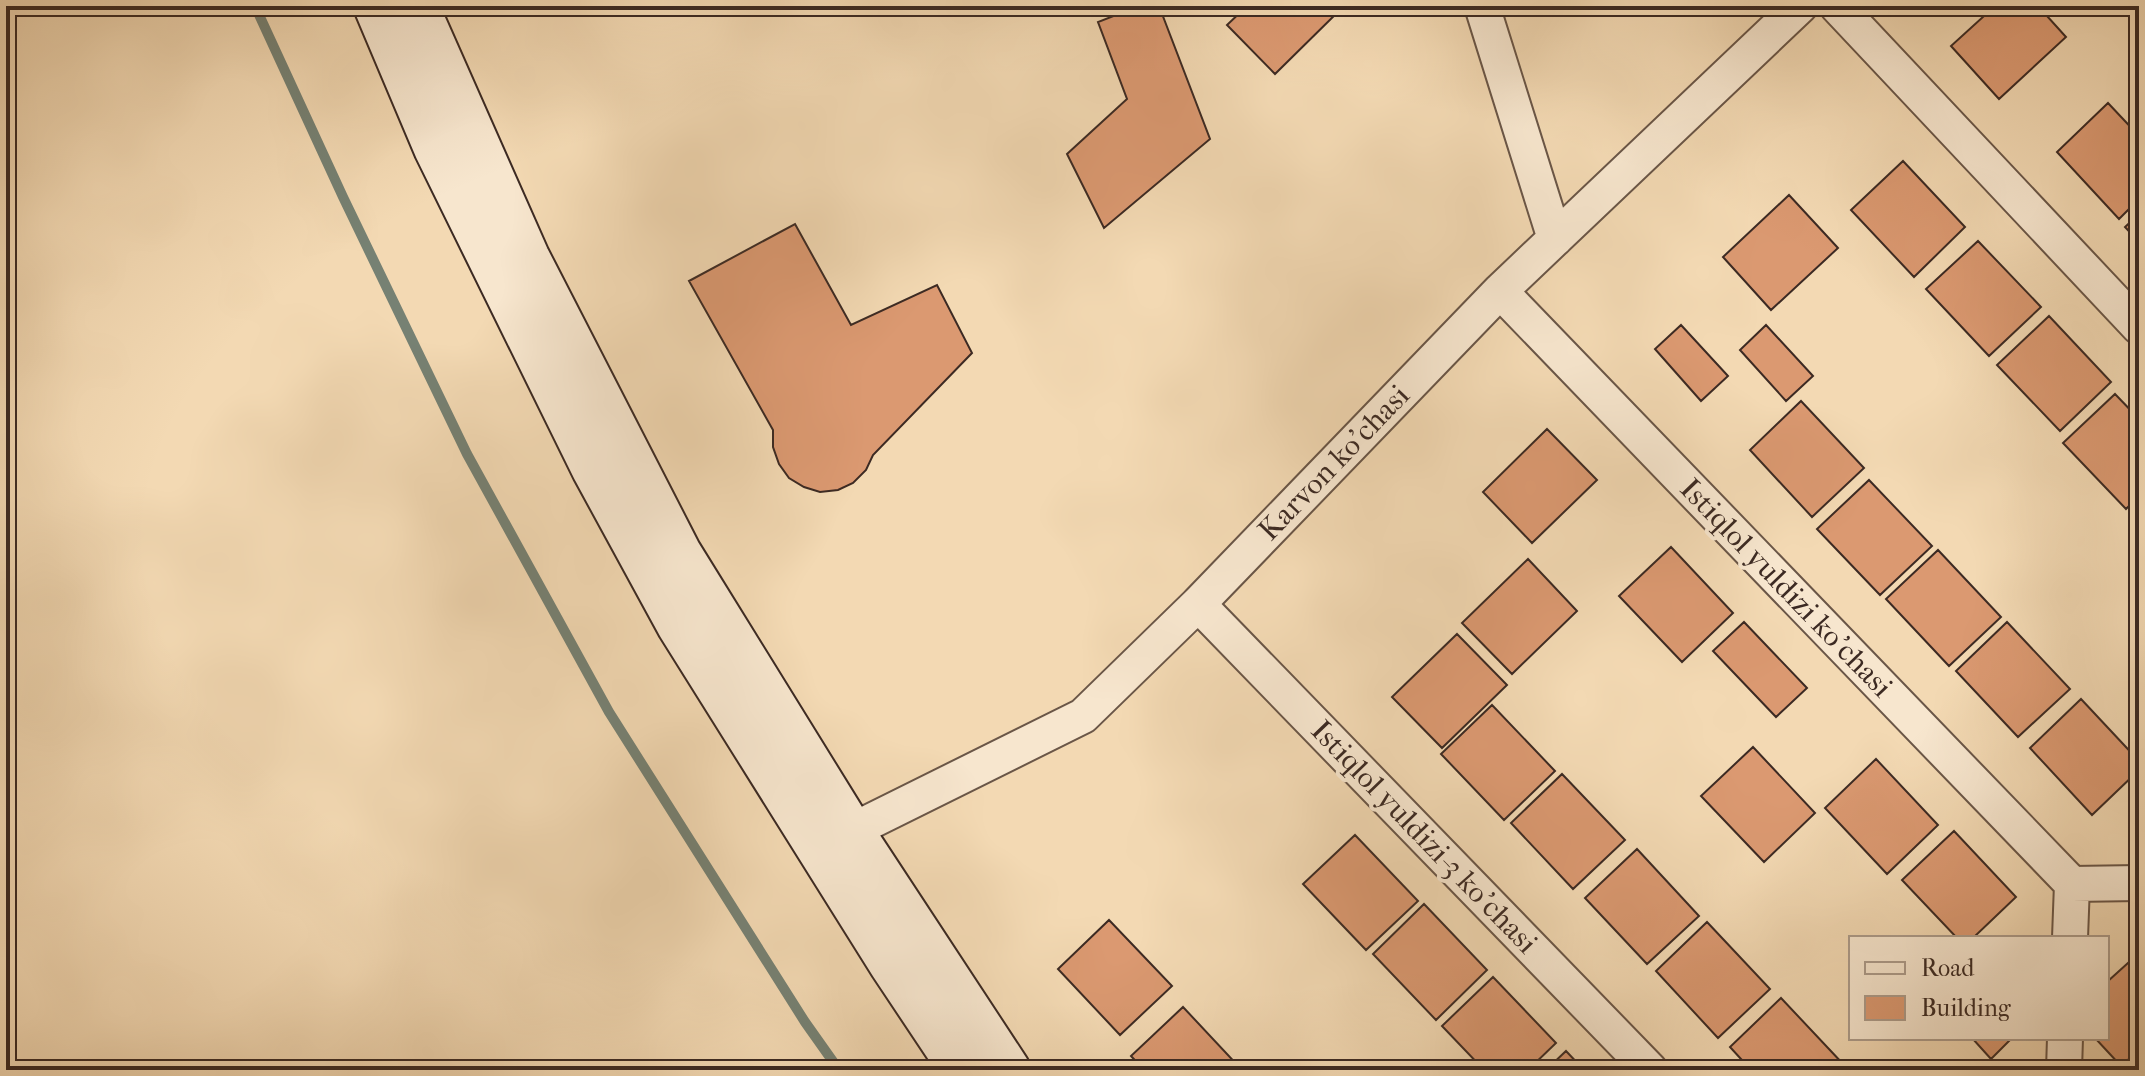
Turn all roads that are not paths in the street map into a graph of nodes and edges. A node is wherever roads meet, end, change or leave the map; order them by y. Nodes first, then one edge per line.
1 (376, 6) edge
2 (416, 6) edge
3 (1482, 6) edge
4 (1800, 6) edge
5 (1837, 6) edge
6 (1555, 239) junction
7 (1500, 291) junction
8 (2139, 327) edge
9 (1198, 604) junction
10 (834, 839) junction
11 (2139, 883) edge
12 (2072, 884) junction
13 (2070, 936) edge
14 (2065, 1040) edge
15 (962, 1070) edge
16 (1008, 1070) edge
17 (1650, 1070) edge
18 (2064, 1070) edge

1 - 10 main road
2 - 10 main road
3 - 6 street
4 - 6 street, Karvon ko'chasi
5 - 8 street
6 - 7 street, Karvon ko'chasi
7 - 9 street, Karvon ko'chasi
7 - 12 street, Istiqlol yuldizi ko'chasi
9 - 10 street, Karvon ko'chasi
9 - 17 street, Istiqlol yuldizi-3 ko'chasi
10 - 15 main road
10 - 16 main road
11 - 12 street
12 - 13 street
14 - 18 street

